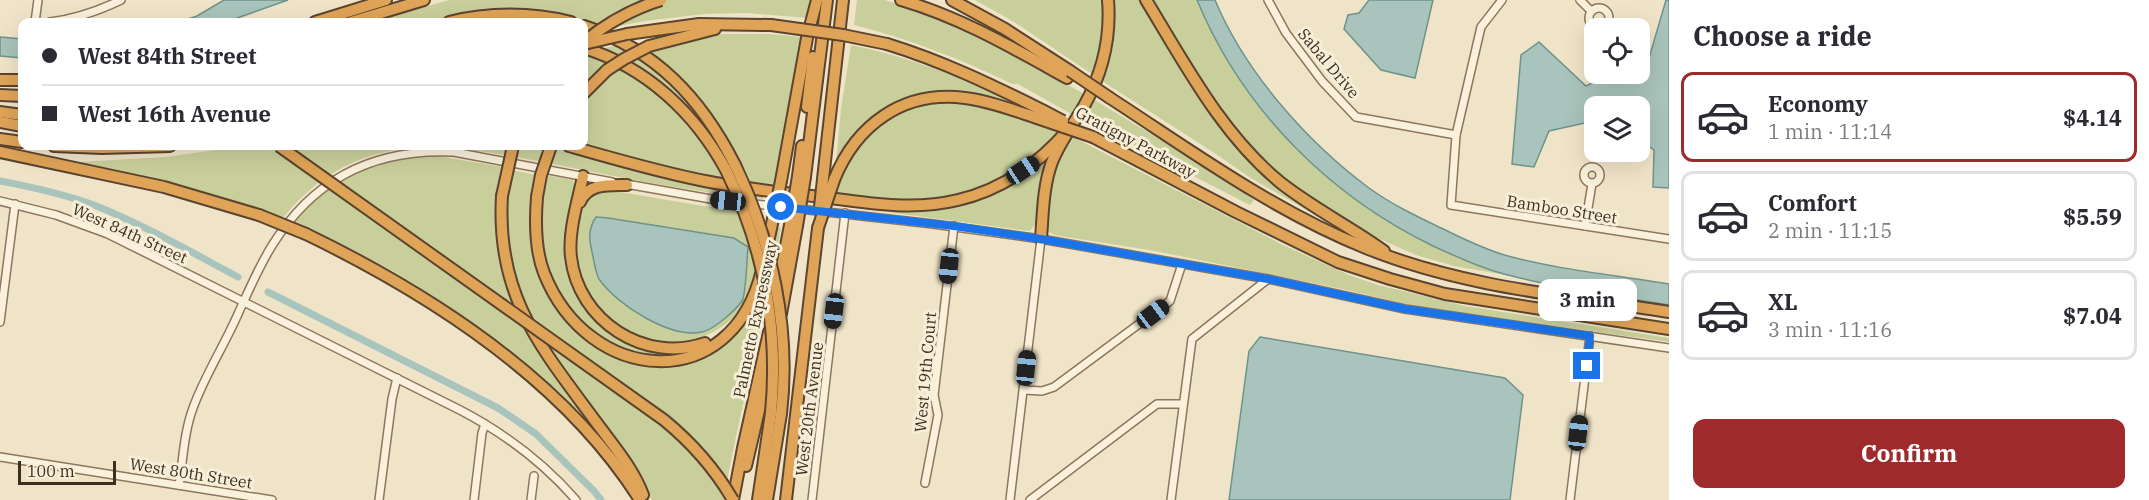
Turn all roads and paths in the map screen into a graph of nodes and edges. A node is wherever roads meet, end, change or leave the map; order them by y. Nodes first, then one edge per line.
1 (38, 0) edge
2 (121, 0) edge
3 (386, 0) edge
4 (424, 0) edge
5 (661, 0) edge
6 (818, 0) edge
7 (827, 0) edge
8 (901, 0) edge
9 (952, 0) edge
10 (1108, 0) edge
11 (1146, 0) edge
12 (1268, 0) edge
13 (1502, 0) edge
14 (1580, 0) edge
15 (844, 3) edge
16 (1592, 11) dead end
17 (36, 18) edge
18 (73, 18) edge
19 (328, 18) edge
20 (364, 18) edge
21 (474, 18) edge
22 (541, 18) edge
23 (734, 24) junction
24 (588, 28) edge
25 (588, 40) edge
26 (588, 42) edge
27 (588, 50) edge
28 (1069, 75) junction
29 (0, 80) edge
30 (18, 80) edge
31 (588, 89) edge
32 (0, 95) edge
33 (18, 96) edge
34 (0, 111) edge
35 (18, 114) edge
36 (1039, 114) junction
37 (0, 122) edge
38 (18, 125) edge
39 (1067, 131) junction
40 (1456, 135) junction
41 (0, 139) edge
42 (18, 141) edge
43 (285, 150) edge
44 (512, 150) edge
45 (549, 150) edge
46 (583, 150) edge
47 (0, 152) edge
48 (730, 167) junction
49 (583, 176) junction
50 (801, 177) junction
51 (829, 180) junction
52 (1592, 184) dead end
53 (627, 185) junction
54 (0, 201) edge
55 (15, 204) junction
56 (576, 211) junction
57 (845, 213) junction
58 (794, 226) junction
59 (954, 226) junction
60 (1586, 226) junction
61 (1041, 239) junction
62 (1669, 239) edge
63 (0, 256) edge
64 (9, 257) junction
65 (1391, 257) junction
66 (1182, 264) junction
67 (1268, 279) junction
68 (244, 301) junction
69 (1669, 312) edge
70 (0, 322) edge
71 (736, 325) junction
72 (1669, 329) edge
73 (1590, 336) junction
74 (1669, 348) edge
75 (397, 378) junction
76 (1024, 390) junction
77 (1182, 404) junction
78 (776, 414) junction
79 (485, 424) junction
80 (0, 457) edge
81 (534, 476) dead end
82 (925, 483) dead end
83 (179, 485) junction
84 (272, 500) edge
85 (379, 500) edge
86 (474, 500) edge
87 (531, 500) edge
88 (576, 500) edge
89 (640, 500) edge
90 (645, 500) edge
91 (733, 500) edge
92 (740, 500) edge
93 (758, 500) edge
94 (767, 500) edge
95 (786, 500) edge
96 (812, 500) edge
97 (1010, 500) edge
98 (1030, 500) edge
99 (1172, 500) edge
100 (1570, 500) edge

1 - 17 street
2 - 18 street
3 - 19 highway
4 - 20 highway
5 - 25 highway, bridge
6 - 50 highway, Palmetto Expressway
6 - 71 highway, bridge
7 - 50 highway
8 - 28 highway
9 - 28 highway
10 - 39 highway
11 - 65 highway
12 - 40 street, Sabal Drive
13 - 40 street
14 - 16 street
15 - 51 highway
21 - 22 highway
23 - 26 highway, Gratigny Parkway, bridge
23 - 31 highway, bridge
23 - 36 highway, Gratigny Parkway, bridge
24 - 48 highway
27 - 48 highway
28 - 65 highway, Gratigny Parkway, bridge
29 - 30 highway
32 - 33 highway
34 - 35 highway
36 - 51 highway
36 - 72 highway, Gratigny Parkway, bridge
37 - 38 highway
39 - 46 highway
39 - 61 highway
40 - 60 street, Bamboo Street
41 - 42 highway
43 - 91 highway, bridge
44 - 90 highway, bridge
45 - 71 highway, bridge
47 - 89 highway, bridge
48 - 78 highway, bridge
49 - 53 street
49 - 56 highway
49 - 68 street
50 - 58 highway, Palmetto Expressway, bridge
51 - 95 highway, bridge
52 - 60 street
53 - 56 highway
53 - 57 street
54 - 55 street, West 84th Street
55 - 64 street
55 - 68 street, West 84th Street
56 - 71 highway
57 - 59 street
57 - 96 street, West 20th Avenue
58 - 91 highway, Palmetto Expressway
58 - 92 highway
59 - 61 street
59 - 82 street, West 19th Court
60 - 62 street, Bamboo Street
61 - 66 street
61 - 76 street
63 - 64 street
64 - 70 street
65 - 69 highway, Gratigny Parkway
66 - 67 street
66 - 76 street
67 - 73 street
67 - 77 street
68 - 75 street, West 84th Street
68 - 83 street
73 - 74 street
73 - 100 street
75 - 79 street
75 - 85 street
76 - 97 street
77 - 98 street
77 - 99 street
78 - 93 highway
78 - 94 highway
79 - 86 street
79 - 88 street
80 - 83 street, West 80th Street
81 - 87 street
83 - 84 street, West 80th Street

